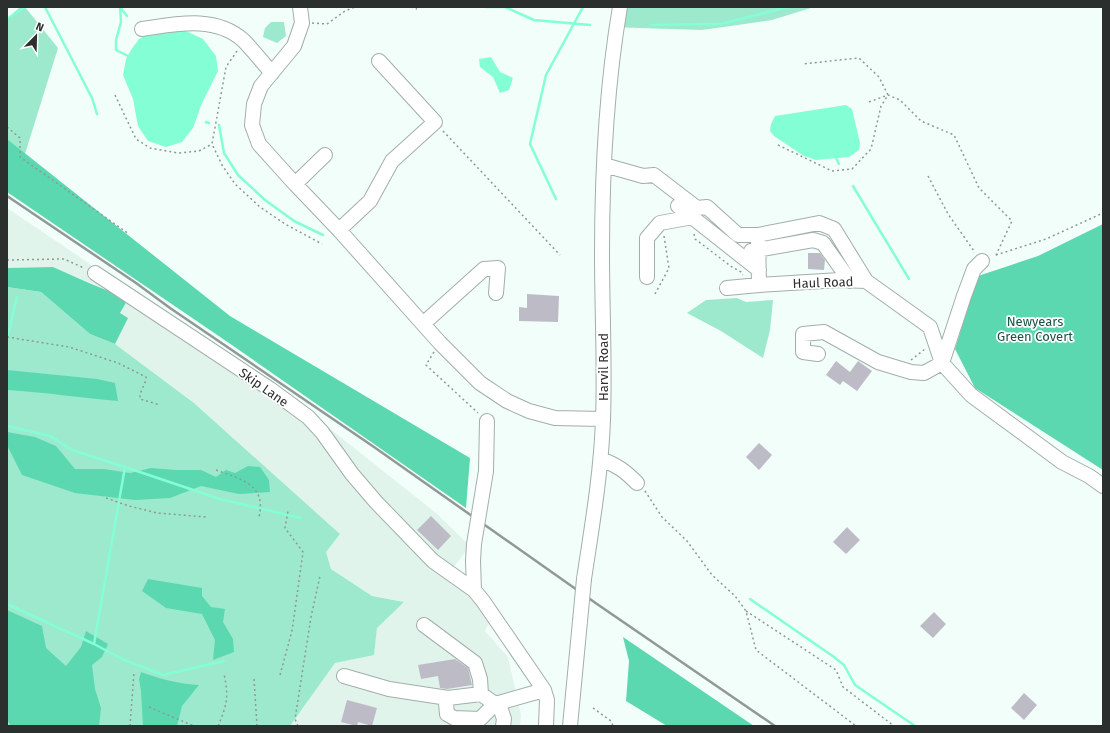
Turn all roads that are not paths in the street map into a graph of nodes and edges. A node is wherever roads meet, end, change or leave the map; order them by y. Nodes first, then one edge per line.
1 (300, 7) edge
2 (620, 11) edge
3 (142, 29) dead end
4 (379, 61) dead end
5 (272, 73) junction
6 (325, 156) dead end
7 (604, 165) junction
8 (295, 184) junction
9 (695, 213) junction
10 (339, 230) junction
11 (759, 242) junction
12 (978, 265) road end
13 (759, 270) junction
14 (95, 273) road end
15 (647, 277) dead end
16 (858, 281) junction
17 (759, 285) junction
18 (727, 288) dead end
19 (496, 293) dead end
20 (424, 323) junction
21 (818, 354) dead end
22 (942, 363) junction
23 (603, 420) junction
24 (487, 421) road end
25 (601, 459) junction
26 (637, 483) road end
27 (1103, 486) edge
28 (474, 590) junction
29 (424, 625) dead end
30 (344, 676) dead end
31 (544, 690) junction
32 (481, 694) junction
33 (448, 698) junction
34 (497, 704) junction
35 (503, 726) edge
36 (546, 726) edge
37 (570, 726) edge

1 - 5 street
2 - 7 street, Harvil Road
3 - 5 street
4 - 10 street
5 - 8 street
6 - 8 street
7 - 9 street
7 - 23 street, Harvil Road
8 - 10 street
9 - 11 street
9 - 11 street
9 - 13 street
9 - 15 street
10 - 20 street
11 - 13 street
11 - 16 street
12 - 22 street
13 - 17 street
14 - 28 street, Skip Lane
16 - 17 street, Haul Road
16 - 22 street, Haul Road
17 - 18 street, Haul Road
19 - 20 street
20 - 23 street
21 - 22 street
22 - 27 street, Haul Road
23 - 25 street, Harvil Road
24 - 28 street, bridge
25 - 26 street
25 - 37 street, Harvil Road, bridge
28 - 31 street, Skip Lane
29 - 32 street
30 - 33 street
31 - 34 street
31 - 36 street
32 - 33 street
32 - 34 street
33 - 34 street
34 - 35 street

